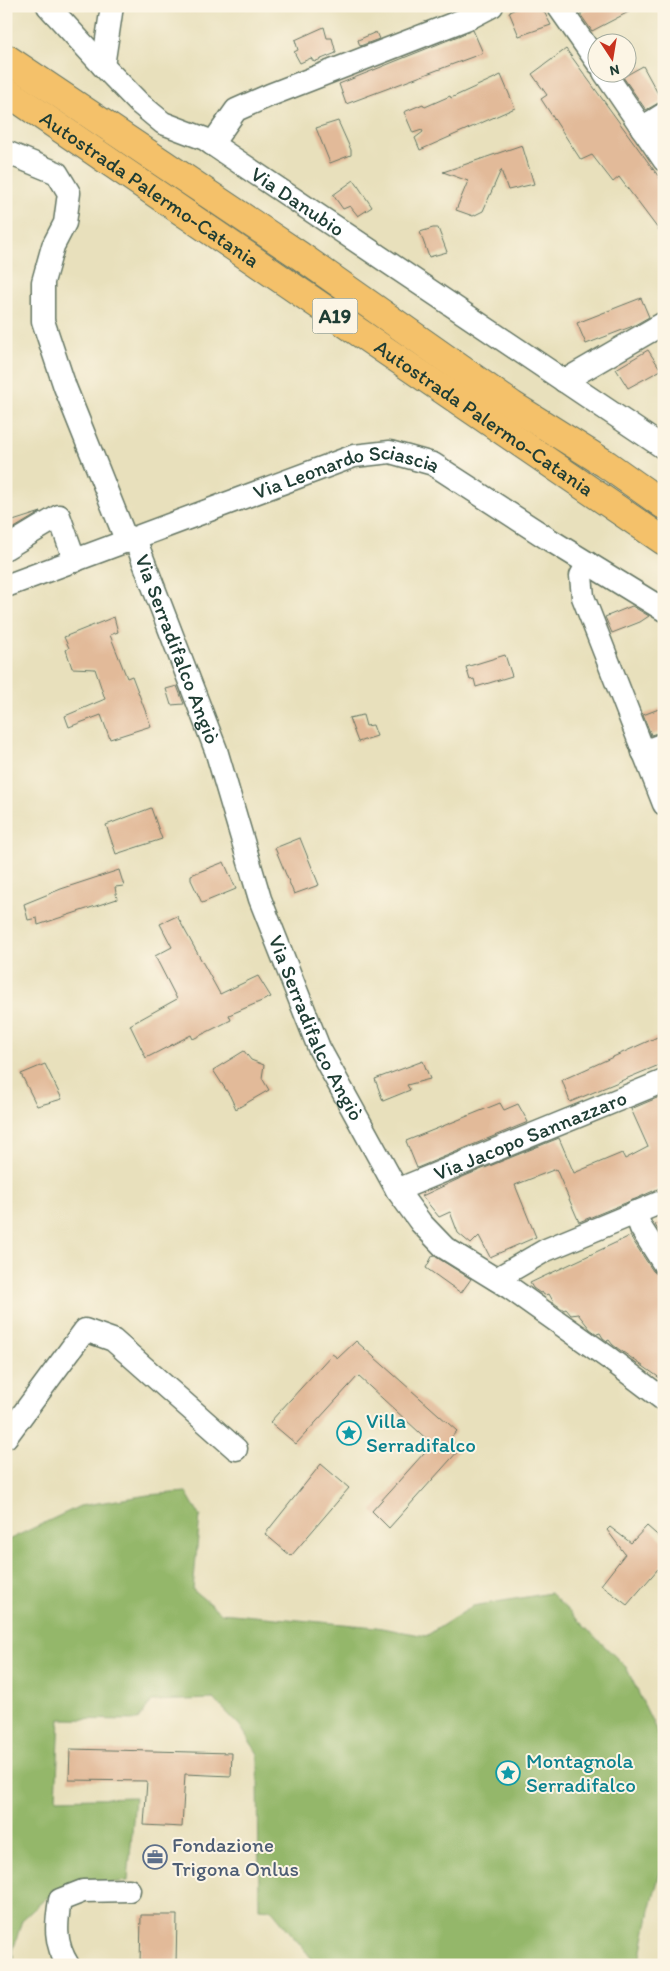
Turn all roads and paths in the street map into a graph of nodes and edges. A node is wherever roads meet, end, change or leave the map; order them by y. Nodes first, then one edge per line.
1 (48, 6) edge
2 (112, 6) edge
3 (492, 6) edge
4 (558, 6) edge
5 (588, 49) edge
6 (6, 58) edge
7 (103, 66) junction
8 (611, 82) edge
9 (6, 91) edge
10 (664, 114) edge
11 (642, 128) junction
12 (212, 144) junction
13 (6, 152) edge
14 (664, 160) edge
15 (664, 324) edge
16 (564, 381) junction
17 (664, 448) edge
18 (660, 502) edge
19 (131, 540) junction
20 (664, 541) edge
21 (6, 548) edge
22 (75, 561) junction
23 (588, 563) junction
24 (6, 586) edge
25 (664, 610) edge
26 (654, 748) edge
27 (664, 804) edge
28 (664, 1081) edge
29 (397, 1190) junction
30 (664, 1202) edge
31 (636, 1212) junction
32 (664, 1264) edge
33 (496, 1279) junction
34 (664, 1400) edge
35 (6, 1437) edge
36 (236, 1449) dead end
37 (129, 1890) dead end
38 (68, 1965) edge

1 - 7 street, Via Danubio
2 - 7 street
3 - 12 street
4 - 5 street
6 - 18 highway, Autostrada Palermo-Catania / A19
7 - 12 street, Via Danubio
8 - 11 street
9 - 20 highway, Autostrada Palermo-Catania / A19
10 - 11 street
11 - 14 street
12 - 16 street, Via Danubio
13 - 19 street, Via Serradifalco Angiò
15 - 16 street
16 - 17 street, Via Danubio
19 - 22 street, Via Leonardo Sciascia
19 - 23 street, Via Leonardo Sciascia
19 - 29 street, Via Serradifalco Angiò
21 - 22 street
22 - 24 street, Via Leonardo Sciascia
23 - 25 street, Via Leonardo Sciascia
23 - 26 street
26 - 27 street
28 - 29 street, Via Jacopo Sannazzaro
29 - 33 street, Via Serradifalco Angiò
30 - 31 street
31 - 32 street
31 - 33 street
33 - 34 street, Via Serradifalco Angiò
35 - 36 street
37 - 38 street

